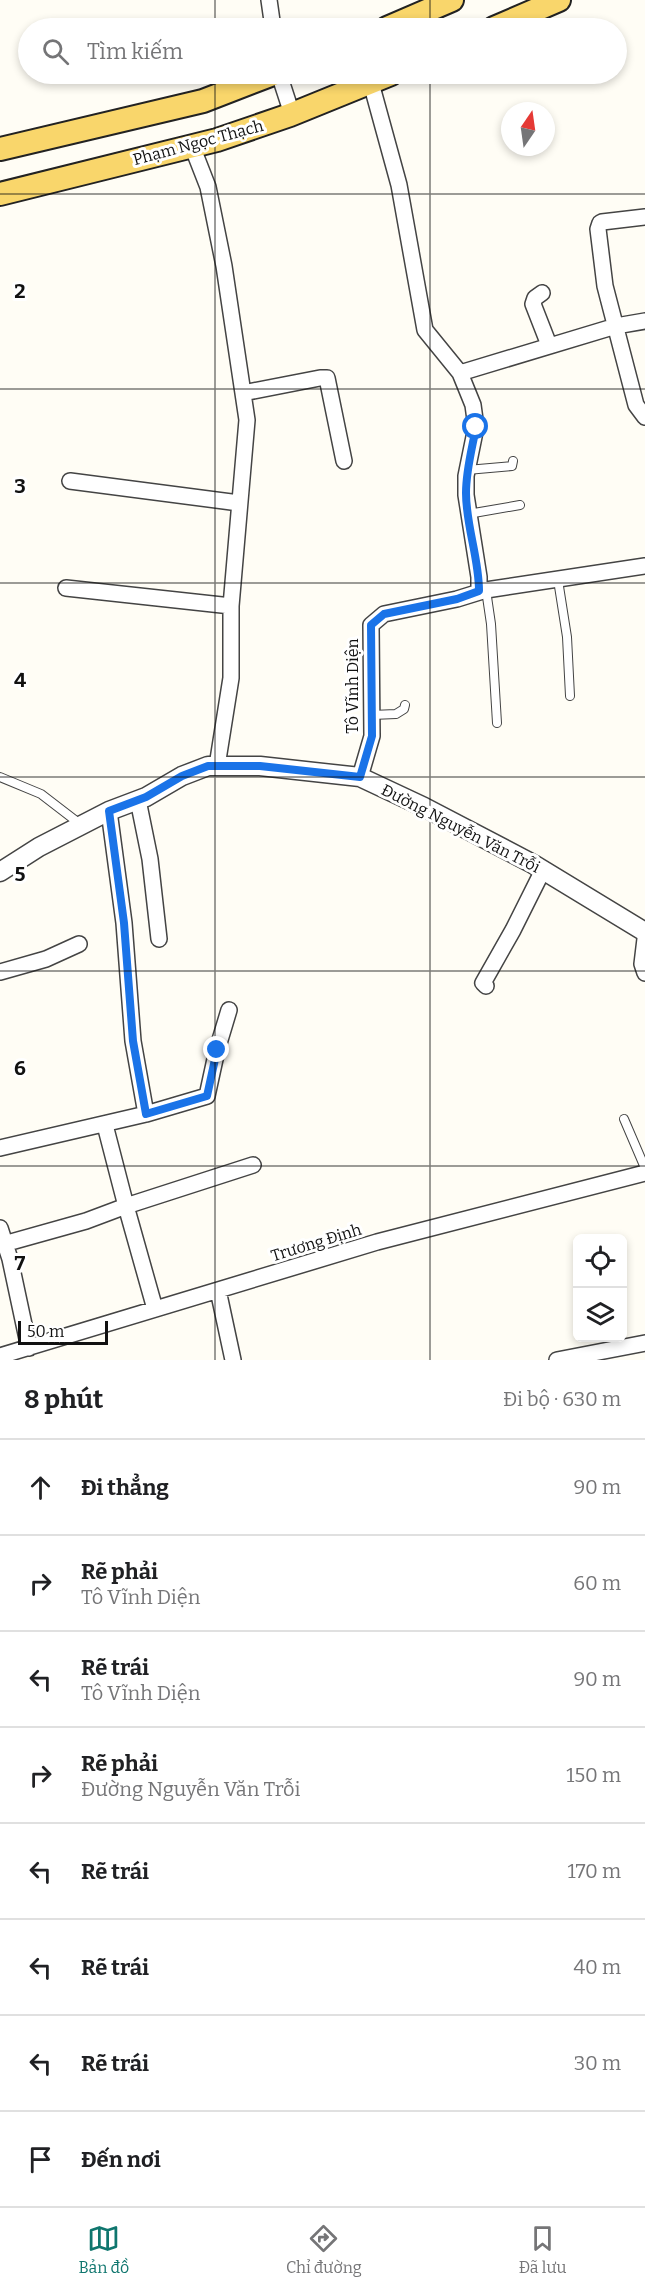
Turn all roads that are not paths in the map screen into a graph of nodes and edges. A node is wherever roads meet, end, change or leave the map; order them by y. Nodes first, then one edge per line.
1 (269, 0) edge
2 (452, 0) edge
3 (559, 0) edge
4 (272, 18) edge
5 (410, 18) edge
6 (517, 18) edge
7 (247, 84) edge
8 (282, 84) edge
9 (366, 84) edge
10 (382, 84) edge
11 (292, 114) junction
12 (192, 146) junction
13 (0, 149) edge
14 (0, 194) edge
15 (645, 217) edge
16 (542, 293) dead end
17 (645, 321) edge
18 (616, 326) junction
19 (549, 345) junction
20 (460, 373) junction
21 (243, 393) junction
22 (645, 417) edge
23 (344, 461) dead end
24 (513, 461) dead end
25 (467, 470) junction
26 (70, 481) dead end
27 (239, 503) junction
28 (520, 505) dead end
29 (468, 514) junction
30 (645, 566) edge
31 (558, 580) junction
32 (66, 588) dead end
33 (482, 591) junction
34 (231, 606) junction
35 (570, 696) dead end
36 (405, 705) dead end
37 (372, 715) junction
38 (497, 723) dead end
39 (218, 766) junction
40 (0, 777) edge
41 (360, 777) junction
42 (138, 800) junction
43 (109, 811) junction
44 (82, 825) junction
45 (543, 870) junction
46 (0, 872) edge
47 (645, 932) edge
48 (159, 939) dead end
49 (645, 939) edge
50 (79, 944) dead end
51 (0, 972) edge
52 (645, 973) edge
53 (486, 986) dead end
54 (229, 1010) dead end
55 (146, 1114) junction
56 (624, 1119) dead end
57 (105, 1125) junction
58 (0, 1148) edge
59 (253, 1165) dead end
60 (645, 1171) edge
61 (126, 1206) junction
62 (0, 1228) edge
63 (3, 1244) edge
64 (218, 1290) junction
65 (155, 1310) junction
66 (645, 1343) edge
67 (29, 1348) junction
68 (0, 1356) edge
69 (233, 1360) edge
70 (557, 1360) edge

1 - 4 street
2 - 5 main road
3 - 6 main road
7 - 13 main road
8 - 11 street
9 - 11 main road, Phạm Ngọc Thạch
10 - 20 street
11 - 12 main road, Phạm Ngọc Thạch
12 - 14 main road, Phạm Ngọc Thạch
12 - 21 street
15 - 18 street
16 - 19 street
17 - 18 street
18 - 19 street
18 - 22 street
19 - 20 street
20 - 25 street
21 - 23 street
21 - 27 street
24 - 25 lane
25 - 29 street
26 - 27 street
27 - 34 street
28 - 29 lane
29 - 33 street
30 - 31 street, Tô Vĩnh Diện
31 - 33 street, Tô Vĩnh Diện
31 - 35 lane
32 - 34 street
33 - 37 street, Tô Vĩnh Diện
33 - 38 lane
34 - 39 street
36 - 37 lane
37 - 41 street, Tô Vĩnh Diện
39 - 41 street, Đường Nguyễn Văn Trỗi
39 - 42 street, Đường Nguyễn Văn Trỗi
40 - 44 lane
41 - 45 street, Đường Nguyễn Văn Trỗi
42 - 43 street, Đường Nguyễn Văn Trỗi
42 - 48 street
43 - 44 street, Đường Nguyễn Văn Trỗi
43 - 55 street
44 - 46 street, Đường Nguyễn Văn Trỗi
45 - 47 street, Đường Nguyễn Văn Trỗi
45 - 53 street
49 - 52 street
50 - 51 street
54 - 55 street
55 - 57 street
56 - 60 lane
57 - 58 street
57 - 61 street
59 - 61 street
60 - 64 street, Trương Định
61 - 63 street
61 - 65 street
62 - 63 street
63 - 67 street
64 - 65 street, Trương Định
64 - 69 street
65 - 67 street, Trương Định
66 - 70 street
67 - 68 street, Trương Định

